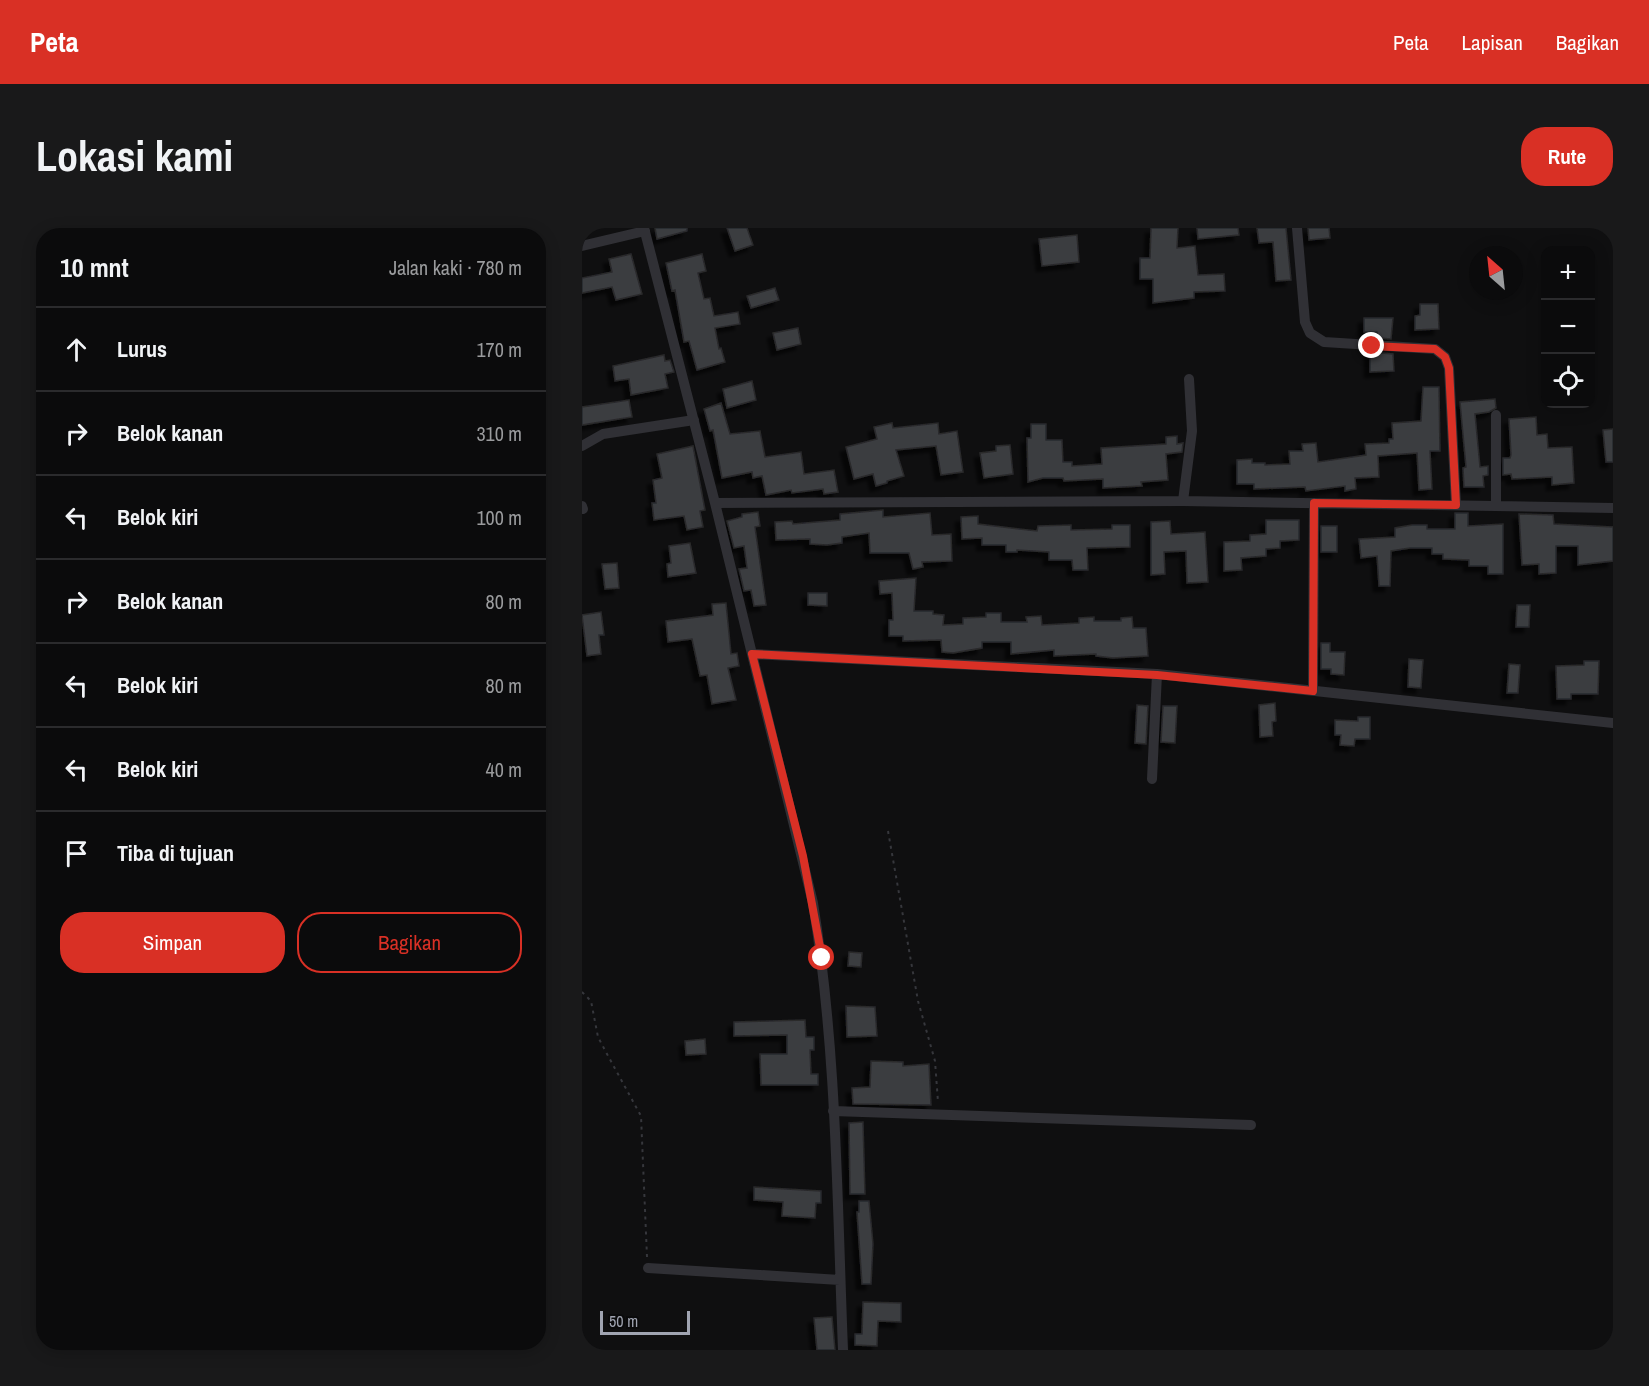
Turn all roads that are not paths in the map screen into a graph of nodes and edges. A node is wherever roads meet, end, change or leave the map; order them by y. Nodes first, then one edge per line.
1 (1297, 228) edge
2 (644, 230) edge
3 (582, 246) edge
4 (1189, 379) dead end
5 (1496, 415) dead end
6 (694, 420) junction
7 (582, 446) edge
8 (1183, 501) junction
9 (716, 503) junction
10 (1314, 503) junction
11 (1456, 505) junction
12 (1496, 505) junction
13 (1613, 508) edge
14 (752, 654) junction
15 (1157, 675) junction
16 (1313, 691) junction
17 (1613, 723) edge
18 (1152, 779) dead end
19 (834, 1111) junction
20 (1251, 1125) dead end
21 (648, 1268) road end
22 (840, 1280) junction
23 (843, 1350) edge

1 - 11 street
2 - 3 street
2 - 6 street
4 - 8 street
5 - 12 street
6 - 7 street
6 - 9 street
8 - 9 street
8 - 10 street
9 - 14 street
10 - 11 street
10 - 16 street
11 - 12 street
12 - 13 street
14 - 15 street
14 - 19 street
15 - 16 street
15 - 18 street
16 - 17 street
19 - 20 street
19 - 22 street
21 - 22 street
22 - 23 street

